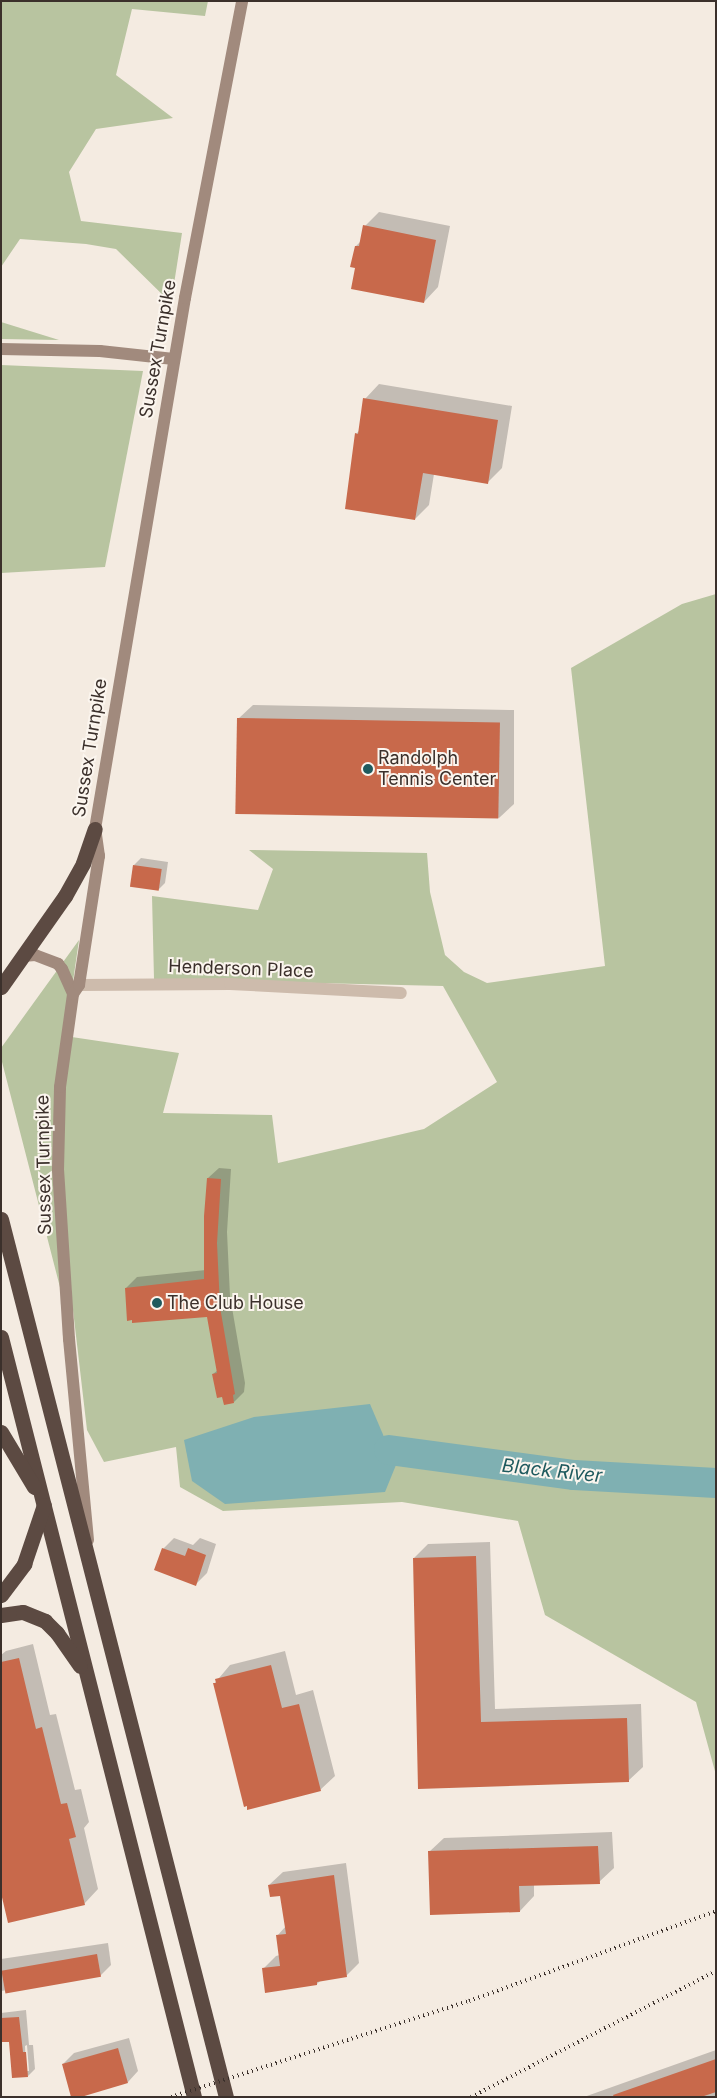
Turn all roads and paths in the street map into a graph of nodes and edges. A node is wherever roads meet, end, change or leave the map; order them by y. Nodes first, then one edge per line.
1 (242, 1) edge
2 (1, 349) edge
3 (174, 359) junction
4 (94, 829) junction
5 (23, 956) junction
6 (1, 987) edge
7 (76, 989) junction
8 (402, 993) dead end
9 (1, 1219) edge
10 (1, 1337) edge
11 (1, 1432) edge
12 (44, 1504) junction
13 (91, 1565) junction
14 (1, 1595) edge
15 (1, 1615) edge
16 (88, 1678) junction
17 (194, 2097) edge
18 (226, 2097) edge

1 - 3 main road, Sussex Turnpike
2 - 3 main road
3 - 4 main road, Sussex Turnpike
4 - 5 highway
4 - 7 main road, Sussex Turnpike
5 - 6 highway
5 - 7 main road
7 - 8 street, Henderson Place
7 - 13 main road, Sussex Turnpike
9 - 13 highway
10 - 12 highway
11 - 12 highway
12 - 14 highway
12 - 16 highway
13 - 18 highway
15 - 16 highway
16 - 17 highway

